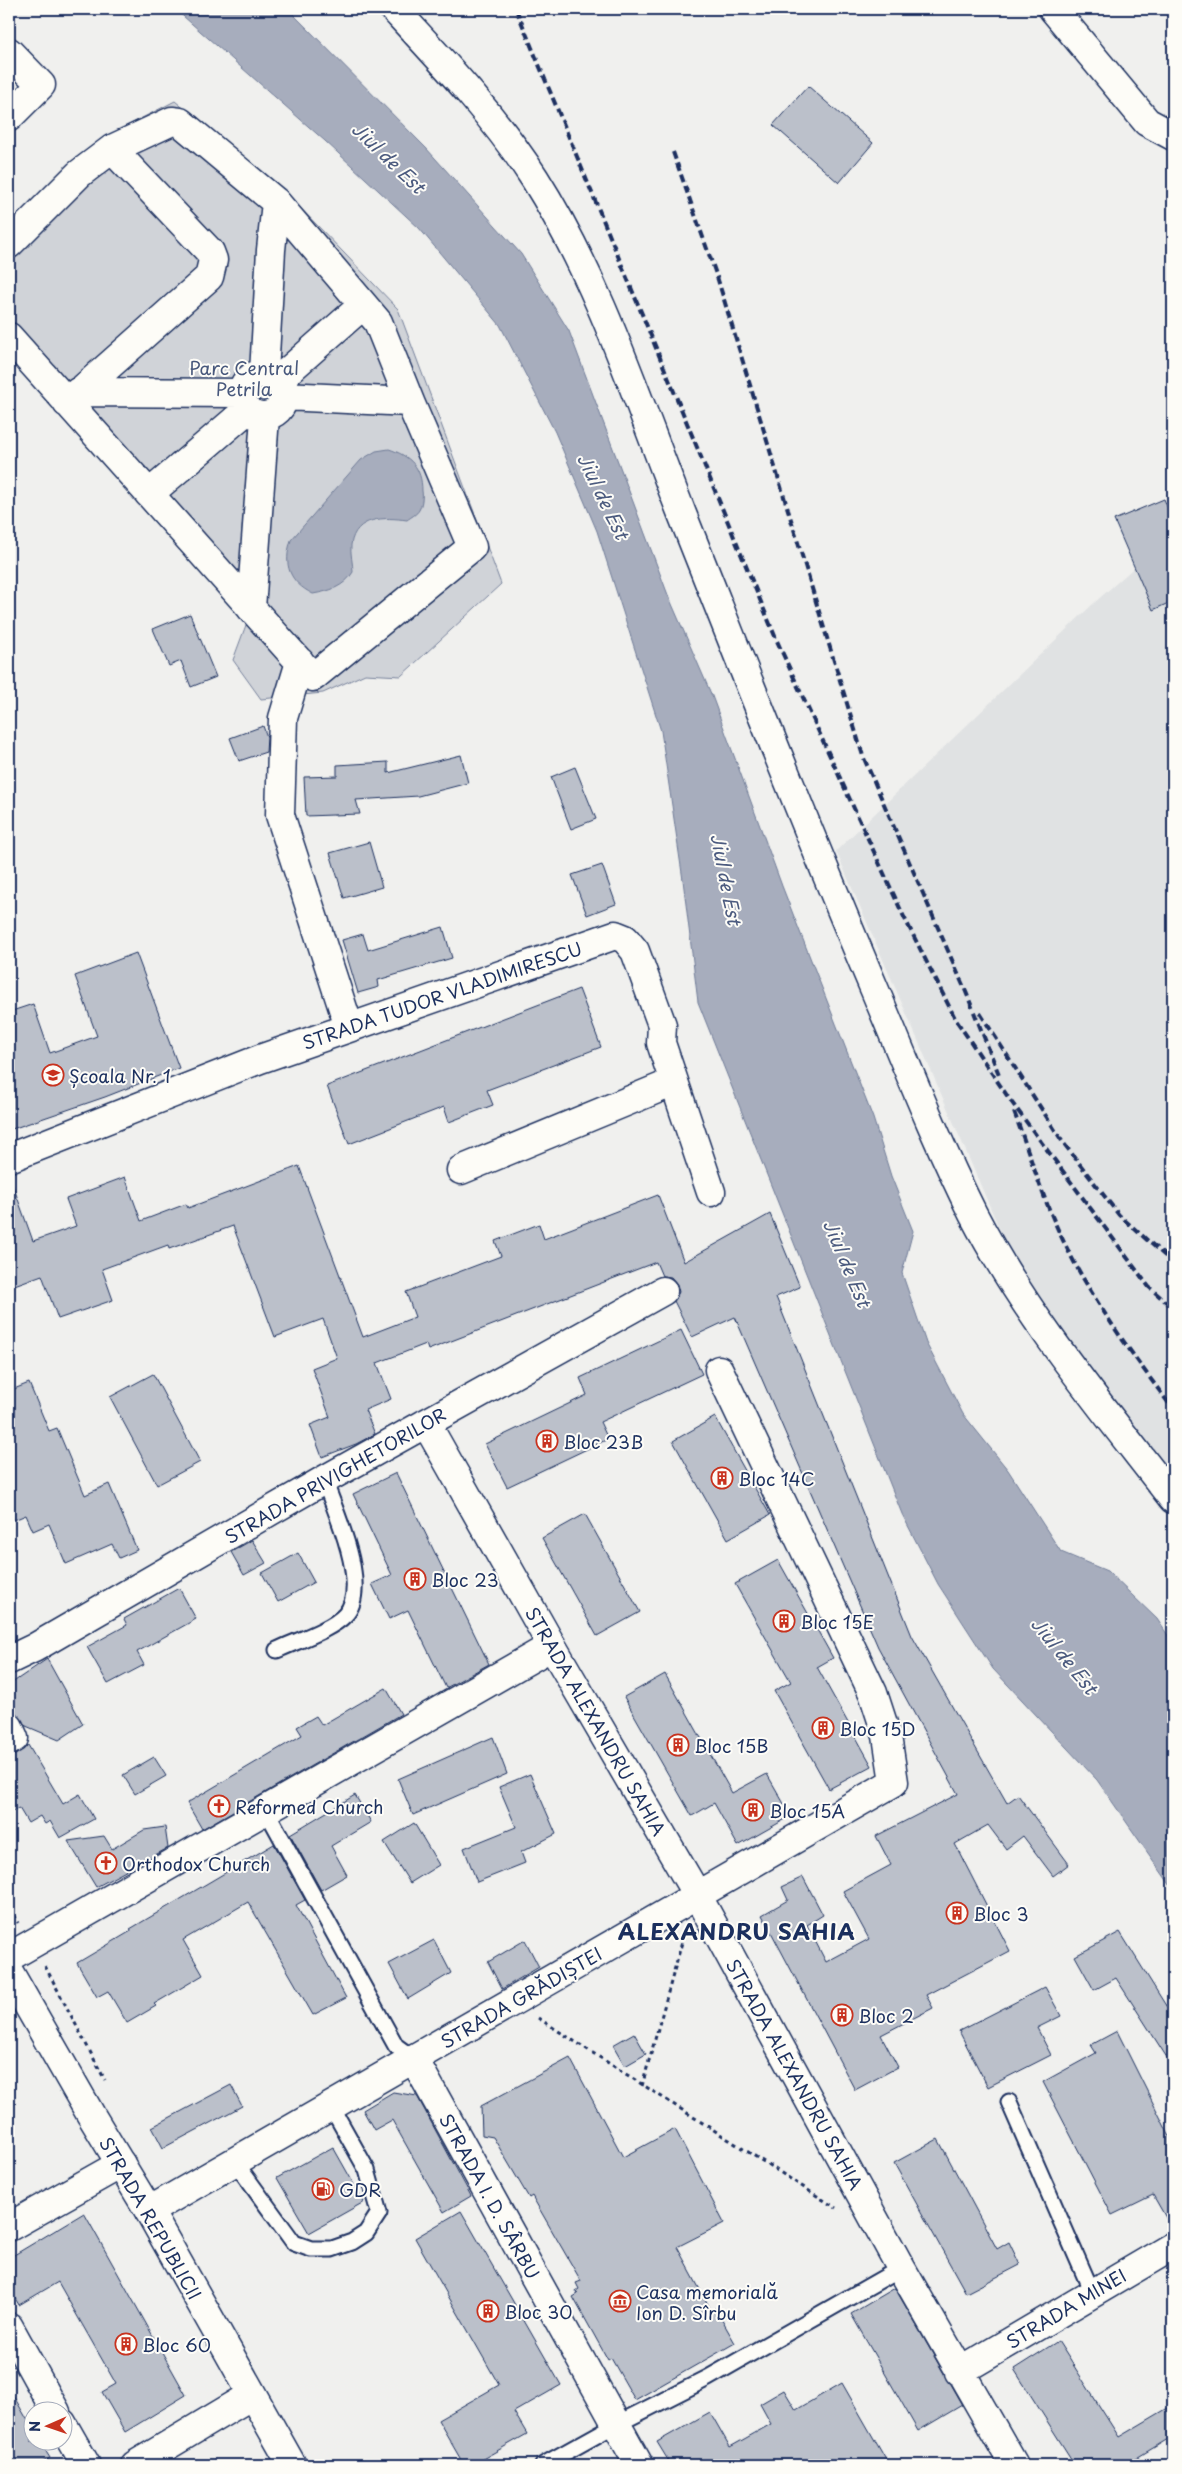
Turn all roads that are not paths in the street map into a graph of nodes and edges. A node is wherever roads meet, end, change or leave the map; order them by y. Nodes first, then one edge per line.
1 (394, 9) edge
2 (1053, 9) edge
3 (9, 52) edge
4 (9, 117) edge
5 (1173, 136) edge
6 (112, 149) junction
7 (276, 202) junction
8 (9, 244) edge
9 (363, 305) junction
10 (9, 336) edge
11 (276, 383) junction
12 (72, 397) junction
13 (410, 402) junction
14 (251, 406) junction
15 (149, 494) junction
16 (251, 608) junction
17 (300, 662) junction
18 (349, 1027) junction
19 (674, 1082) junction
20 (9, 1158) edge
21 (461, 1170) dead end
22 (710, 1192) dead end
23 (662, 1292) dead end
24 (720, 1370) dead end
25 (426, 1423) junction
26 (324, 1480) junction
27 (1173, 1499) edge
28 (552, 1646) junction
29 (277, 1650) dead end
30 (9, 1660) edge
31 (9, 1727) edge
32 (9, 1742) edge
33 (266, 1810) junction
34 (697, 1895) junction
35 (9, 1957) edge
36 (9, 1972) edge
37 (414, 2059) junction
38 (1010, 2102) dead end
39 (331, 2106) junction
40 (235, 2162) junction
41 (121, 2164) junction
42 (149, 2211) junction
43 (9, 2227) edge
44 (1173, 2246) edge
45 (901, 2268) junction
46 (1092, 2292) junction
47 (9, 2327) edge
48 (960, 2372) junction
49 (252, 2395) junction
50 (50, 2402) edge
51 (615, 2425) junction
52 (72, 2440) edge
53 (86, 2465) edge
54 (135, 2465) edge
55 (292, 2465) edge
56 (543, 2465) edge
57 (639, 2465) edge
58 (1014, 2465) edge

1 - 27 street
2 - 5 street
3 - 4 street
6 - 7 street
6 - 8 street
6 - 12 street
7 - 9 street
7 - 11 street
9 - 11 street
9 - 13 street
10 - 12 street
11 - 13 street
11 - 14 street
11 - 14 street
12 - 14 street
12 - 15 street
13 - 17 street
14 - 15 street
14 - 16 street
15 - 16 street
16 - 17 street
17 - 18 street
18 - 19 street, STRADA TUDOR VLADIMIRESCU
18 - 20 street, STRADA TUDOR VLADIMIRESCU
19 - 21 street
19 - 22 street, STRADA TUDOR VLADIMIRESCU
23 - 25 street, STRADA PRIVIGHETORILOR
24 - 34 street, STRADA GRĂDIȘTEI
25 - 26 street, STRADA PRIVIGHETORILOR
25 - 28 street, STRADA ALEXANDRU SAHIA
26 - 29 lane
26 - 30 street, STRADA PRIVIGHETORILOR
28 - 33 street
28 - 34 street, STRADA ALEXANDRU SAHIA
31 - 32 street
33 - 35 street
33 - 37 lane
34 - 37 street, STRADA GRĂDIȘTEI
34 - 45 street, STRADA ALEXANDRU SAHIA
36 - 41 street, STRADA REPUBLICII
37 - 39 street, STRADA GRĂDIȘTEI
37 - 51 street, STRADA I. D. SÂRBU
38 - 46 lane
39 - 40 street, STRADA GRĂDIȘTEI
39 - 40 lane
40 - 42 street, STRADA GRĂDIȘTEI
41 - 42 street, STRADA REPUBLICII
41 - 43 street
42 - 49 street, STRADA REPUBLICII
44 - 46 street, STRADA MINEI
45 - 48 street, STRADA ALEXANDRU SAHIA
45 - 51 lane
46 - 48 street, STRADA MINEI
47 - 50 street
48 - 58 street, STRADA ALEXANDRU SAHIA
49 - 54 street
49 - 55 street, STRADA REPUBLICII
51 - 56 lane
51 - 57 street, STRADA I. D. SÂRBU
52 - 53 street

